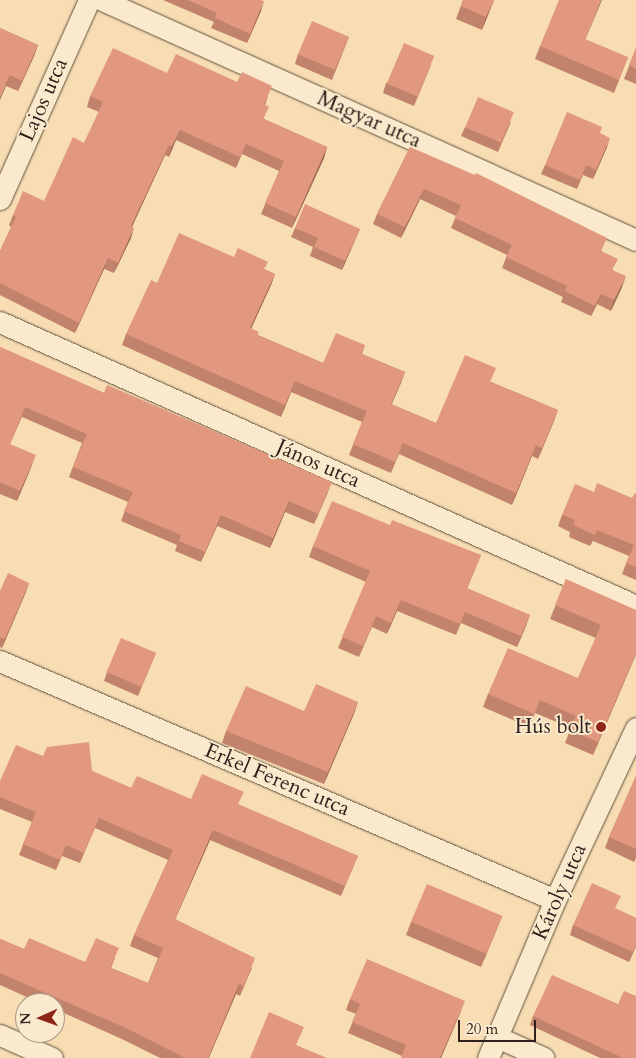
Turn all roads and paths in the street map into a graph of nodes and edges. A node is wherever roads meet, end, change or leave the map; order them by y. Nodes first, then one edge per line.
1 (89, 0) edge
2 (102, 0) edge
3 (0, 199) edge
4 (636, 240) edge
5 (0, 322) edge
6 (636, 606) edge
7 (0, 661) edge
8 (635, 733) edge
9 (555, 900) junction
10 (0, 1035) edge
11 (498, 1037) junction
12 (52, 1058) edge
13 (488, 1058) edge
14 (544, 1058) edge

1 - 3 street, Lajos utca
2 - 4 street, Magyar utca
5 - 6 street, János utca
7 - 9 street, Erkel Ferenc utca
8 - 9 street, Károly utca
9 - 11 street, Károly utca
10 - 12 street
11 - 13 street, Károly utca
11 - 14 street

